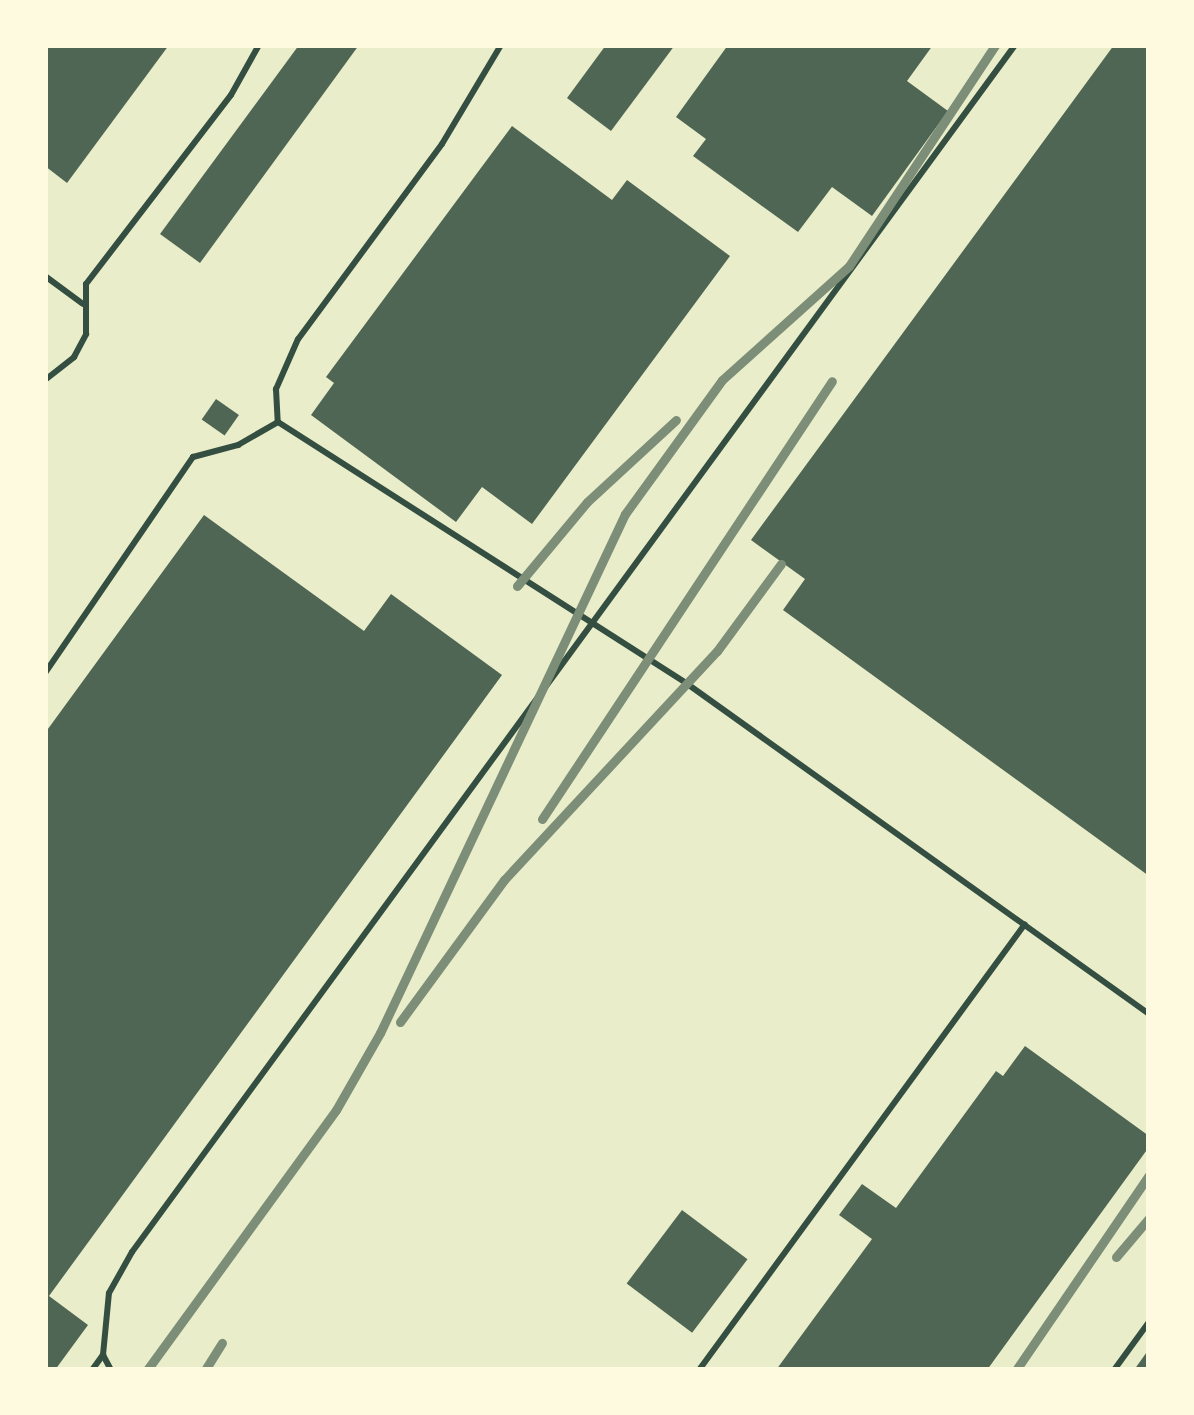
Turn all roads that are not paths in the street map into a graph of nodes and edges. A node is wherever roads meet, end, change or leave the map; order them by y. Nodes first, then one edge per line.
1 (259, 45) edge
2 (501, 45) edge
3 (1015, 45) edge
4 (45, 276) edge
5 (83, 304) junction
6 (45, 380) edge
7 (278, 422) junction
8 (589, 621) junction
9 (45, 673) edge
10 (1025, 923) junction
11 (1149, 1014) edge
12 (1149, 1322) edge
13 (103, 1355) junction
14 (92, 1370) edge
15 (111, 1370) edge
16 (699, 1370) edge
17 (1114, 1370) edge

1 - 5 lane
2 - 7 lane
3 - 8 lane
4 - 5 lane
5 - 6 lane
7 - 8 lane
7 - 9 lane
8 - 10 lane
8 - 13 lane
10 - 11 lane
10 - 16 lane
12 - 17 lane
13 - 14 lane
13 - 15 lane

